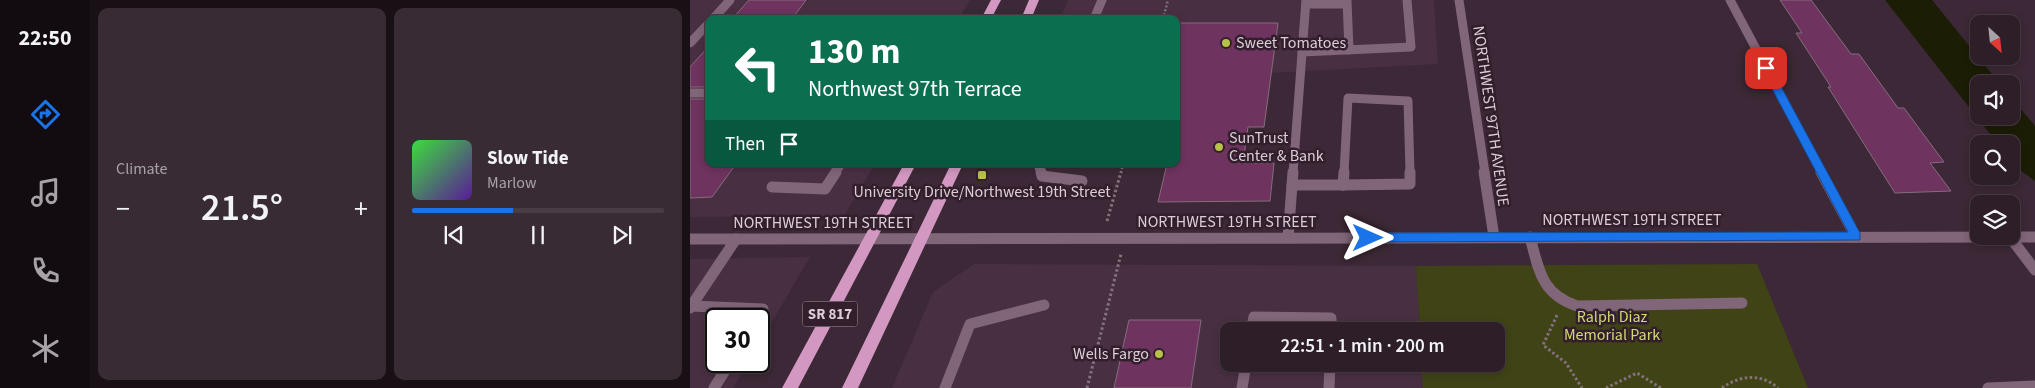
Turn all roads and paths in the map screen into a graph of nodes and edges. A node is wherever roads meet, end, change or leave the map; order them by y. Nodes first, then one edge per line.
1 (730, 0) edge
2 (996, 0) edge
3 (1034, 0) edge
4 (1102, 0) edge
5 (1168, 0) edge
6 (1407, 0) edge
7 (1459, 0) edge
8 (1730, 0) edge
9 (1306, 2) edge
10 (1346, 2) edge
11 (717, 15) edge
12 (988, 15) edge
13 (1028, 15) edge
14 (1096, 15) edge
15 (1164, 15) edge
16 (705, 27) edge
17 (690, 43) edge
18 (1349, 50) junction
19 (1302, 52) junction
20 (690, 93) edge
21 (705, 93) edge
22 (839, 167) edge
23 (908, 167) edge
24 (956, 167) edge
25 (1039, 167) edge
26 (1122, 167) edge
27 (1082, 181) dead end
28 (1292, 185) junction
29 (1342, 185) junction
30 (772, 187) dead end
31 (1107, 222) dead end
32 (1530, 236) junction
33 (1856, 236) junction
34 (1494, 237) junction
35 (1970, 237) edge
36 (2020, 237) edge
37 (2035, 237) edge
38 (1124, 238) junction
39 (1288, 238) junction
40 (690, 239) edge
41 (736, 239) junction
42 (870, 239) junction
43 (922, 239) junction
44 (2016, 245) edge
45 (2035, 270) edge
46 (1742, 302) dead end
47 (1562, 303) junction
48 (1044, 305) dead end
49 (691, 307) edge
50 (727, 308) edge
51 (1253, 322) edge
52 (1332, 322) edge
53 (1245, 372) edge
54 (1330, 372) edge
55 (723, 373) edge
56 (2035, 386) edge
57 (714, 388) edge
58 (790, 388) edge
59 (850, 388) edge
60 (945, 388) edge
61 (1087, 388) edge
62 (1242, 388) edge
63 (1329, 388) edge
64 (1582, 388) edge
65 (1606, 388) edge
66 (1661, 388) edge
67 (1722, 388) edge
68 (1778, 388) edge
69 (1988, 388) edge

1 - 11 street
2 - 12 main road
3 - 13 main road
4 - 14 street
5 - 15 path
6 - 18 street
7 - 34 street, NORTHWEST 97TH AVENUE
8 - 33 street
9 - 10 street
9 - 19 street
10 - 18 street
16 - 17 street
18 - 19 street
19 - 28 street
20 - 21 street
22 - 30 street
23 - 42 main road, SR 817
24 - 43 main road, SR 817
25 - 27 street
26 - 31 path
28 - 29 street
28 - 39 street
29 - 29 street
32 - 33 street, NORTHWEST 19TH STREET
32 - 34 street, NORTHWEST 19TH STREET
32 - 47 street
33 - 35 street, NORTHWEST 19TH STREET
34 - 39 street, NORTHWEST 19TH STREET
36 - 37 street, NORTHWEST 19TH STREET
38 - 39 street, NORTHWEST 19TH STREET
38 - 43 street, NORTHWEST 19TH STREET
38 - 61 path
40 - 41 street, NORTHWEST 19TH STREET
41 - 42 street, NORTHWEST 19TH STREET
41 - 49 street
42 - 43 street, NORTHWEST 19TH STREET
42 - 58 main road, SR 817
43 - 59 main road, SR 817
44 - 45 street
46 - 47 street
47 - 64 path
48 - 60 street
49 - 50 street
51 - 52 street
53 - 62 street
54 - 63 street
55 - 57 street
56 - 69 street
65 - 66 path
67 - 68 path

